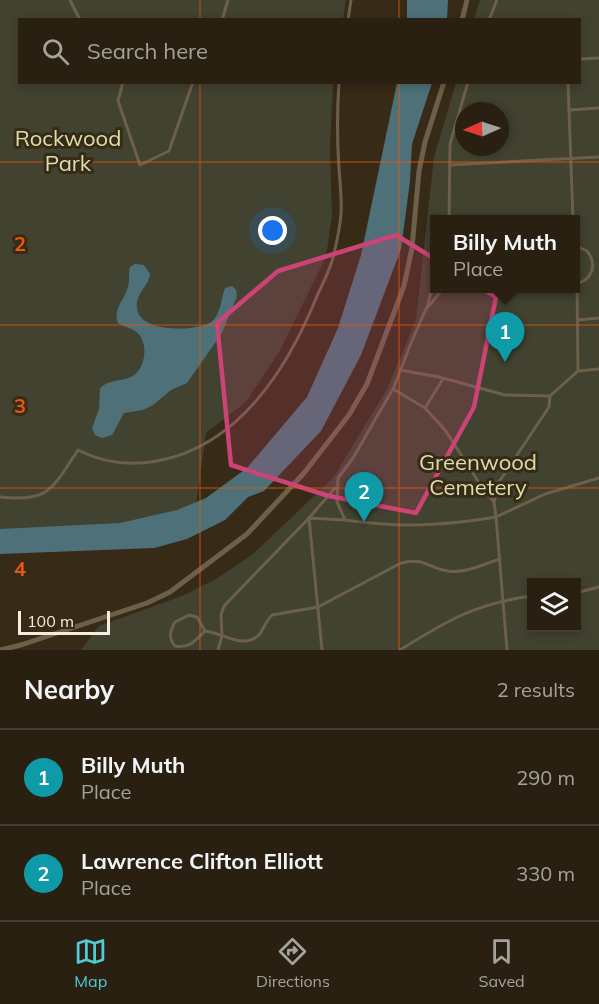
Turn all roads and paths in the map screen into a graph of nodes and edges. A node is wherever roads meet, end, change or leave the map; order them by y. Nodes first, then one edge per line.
1 (70, 0) edge
2 (228, 0) edge
3 (351, 0) edge
4 (467, 0) edge
5 (497, 1) edge
6 (79, 18) edge
7 (223, 18) edge
8 (348, 18) edge
9 (462, 18) edge
10 (490, 18) edge
11 (599, 58) edge
12 (581, 59) edge
13 (122, 84) edge
14 (192, 84) edge
15 (339, 84) edge
16 (443, 84) edge
17 (467, 84) edge
18 (568, 84) edge
19 (599, 108) edge
20 (569, 110) junction
21 (599, 157) edge
22 (570, 158) junction
23 (449, 165) junction
24 (449, 215) edge
25 (573, 215) edge
26 (580, 248) edge
27 (593, 264) junction
28 (599, 264) edge
29 (580, 283) edge
30 (431, 293) edge
31 (440, 293) edge
32 (576, 293) edge
33 (426, 309) junction
34 (599, 318) edge
35 (578, 320) junction
36 (599, 369) edge
37 (400, 370) junction
38 (578, 371) junction
39 (443, 378) junction
40 (393, 389) junction
41 (550, 396) junction
42 (425, 408) junction
43 (599, 478) edge
44 (499, 482) junction
45 (482, 485) junction
46 (336, 488) junction
47 (0, 496) edge
48 (495, 502) junction
49 (496, 517) junction
50 (309, 518) junction
51 (345, 520) junction
52 (500, 560) junction
53 (599, 587) edge
54 (581, 592) edge
55 (527, 597) edge
56 (503, 601) junction
57 (318, 607) junction
58 (205, 631) junction
59 (222, 636) junction
60 (0, 650) edge
61 (219, 650) edge
62 (322, 650) edge
63 (400, 650) edge
64 (507, 650) edge

1 - 6 lane
2 - 7 lane
3 - 8 lane
4 - 9 street
5 - 10 lane
11 - 12 lane
13 - 14 lane
15 - 47 lane
16 - 60 street
17 - 23 lane
18 - 20 lane
19 - 20 lane
20 - 22 lane
21 - 22 lane
22 - 23 lane
22 - 25 lane
23 - 24 lane
26 - 27 lane
27 - 28 lane
27 - 29 lane
30 - 33 lane
31 - 33 lane
32 - 35 lane
33 - 37 lane
34 - 35 lane
35 - 38 lane
36 - 38 lane
37 - 39 lane
37 - 40 lane
38 - 41 lane
39 - 41 lane
39 - 42 lane
40 - 42 lane
40 - 46 lane
41 - 44 lane
42 - 45 lane
43 - 49 lane
44 - 45 lane
44 - 48 lane
45 - 48 lane
46 - 50 lane
46 - 51 lane
48 - 49 lane
49 - 51 lane
49 - 52 lane
50 - 51 lane
50 - 57 lane
50 - 59 lane
52 - 56 lane
52 - 57 lane
53 - 54 lane
55 - 56 lane
56 - 63 lane
56 - 64 lane
57 - 59 lane
57 - 62 lane
58 - 58 lane
58 - 59 lane
59 - 61 lane

